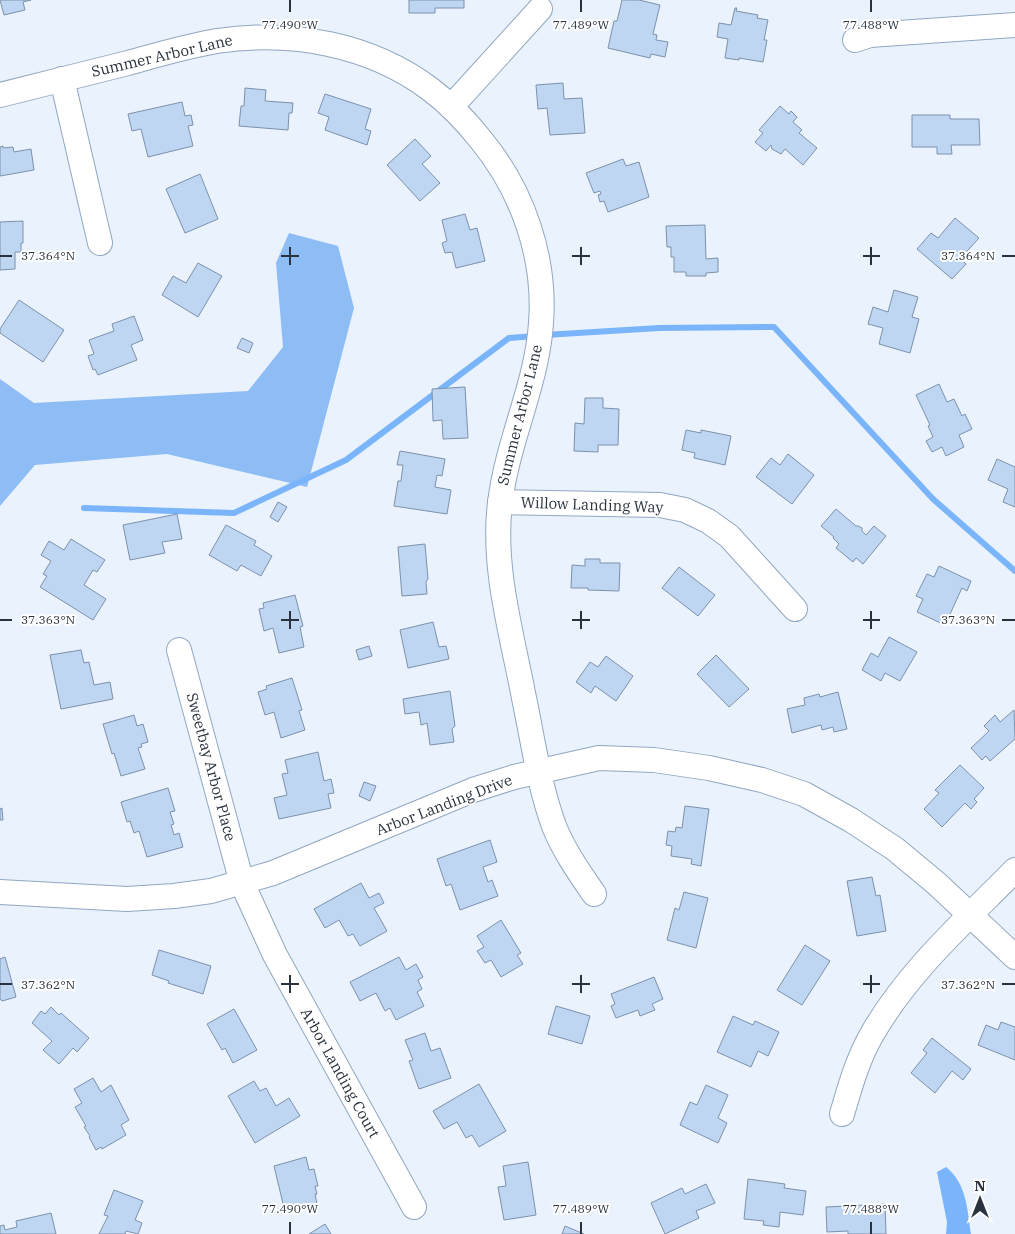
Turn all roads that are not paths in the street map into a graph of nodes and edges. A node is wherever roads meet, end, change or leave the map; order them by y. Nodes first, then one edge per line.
1 (540, 9) dead end
2 (1015, 25) edge
3 (855, 40) dead end
4 (62, 79) junction
5 (0, 95) edge
6 (451, 107) junction
7 (100, 242) dead end
8 (500, 502) junction
9 (795, 609) dead end
10 (180, 650) dead end
11 (539, 770) junction
12 (1015, 870) edge
13 (242, 883) junction
14 (0, 892) edge
15 (594, 894) dead end
16 (970, 916) junction
17 (1015, 957) edge
18 (842, 1114) dead end
19 (414, 1207) dead end

1 - 6 street
2 - 3 street
4 - 5 street, Summer Arbor Lane
4 - 6 street, Summer Arbor Lane
4 - 7 street
6 - 8 street, Summer Arbor Lane
8 - 9 street, Willow Landing Way
8 - 11 street, Summer Arbor Lane
10 - 13 street, Sweetbay Arbor Place
11 - 13 street, Arbor Landing Drive
11 - 15 street, Summer Arbor Lane
11 - 16 street, Arbor Landing Drive
12 - 16 street
13 - 14 street, Arbor Landing Drive
13 - 19 street, Arbor Landing Court
16 - 17 street, Arbor Landing Drive
16 - 18 street

